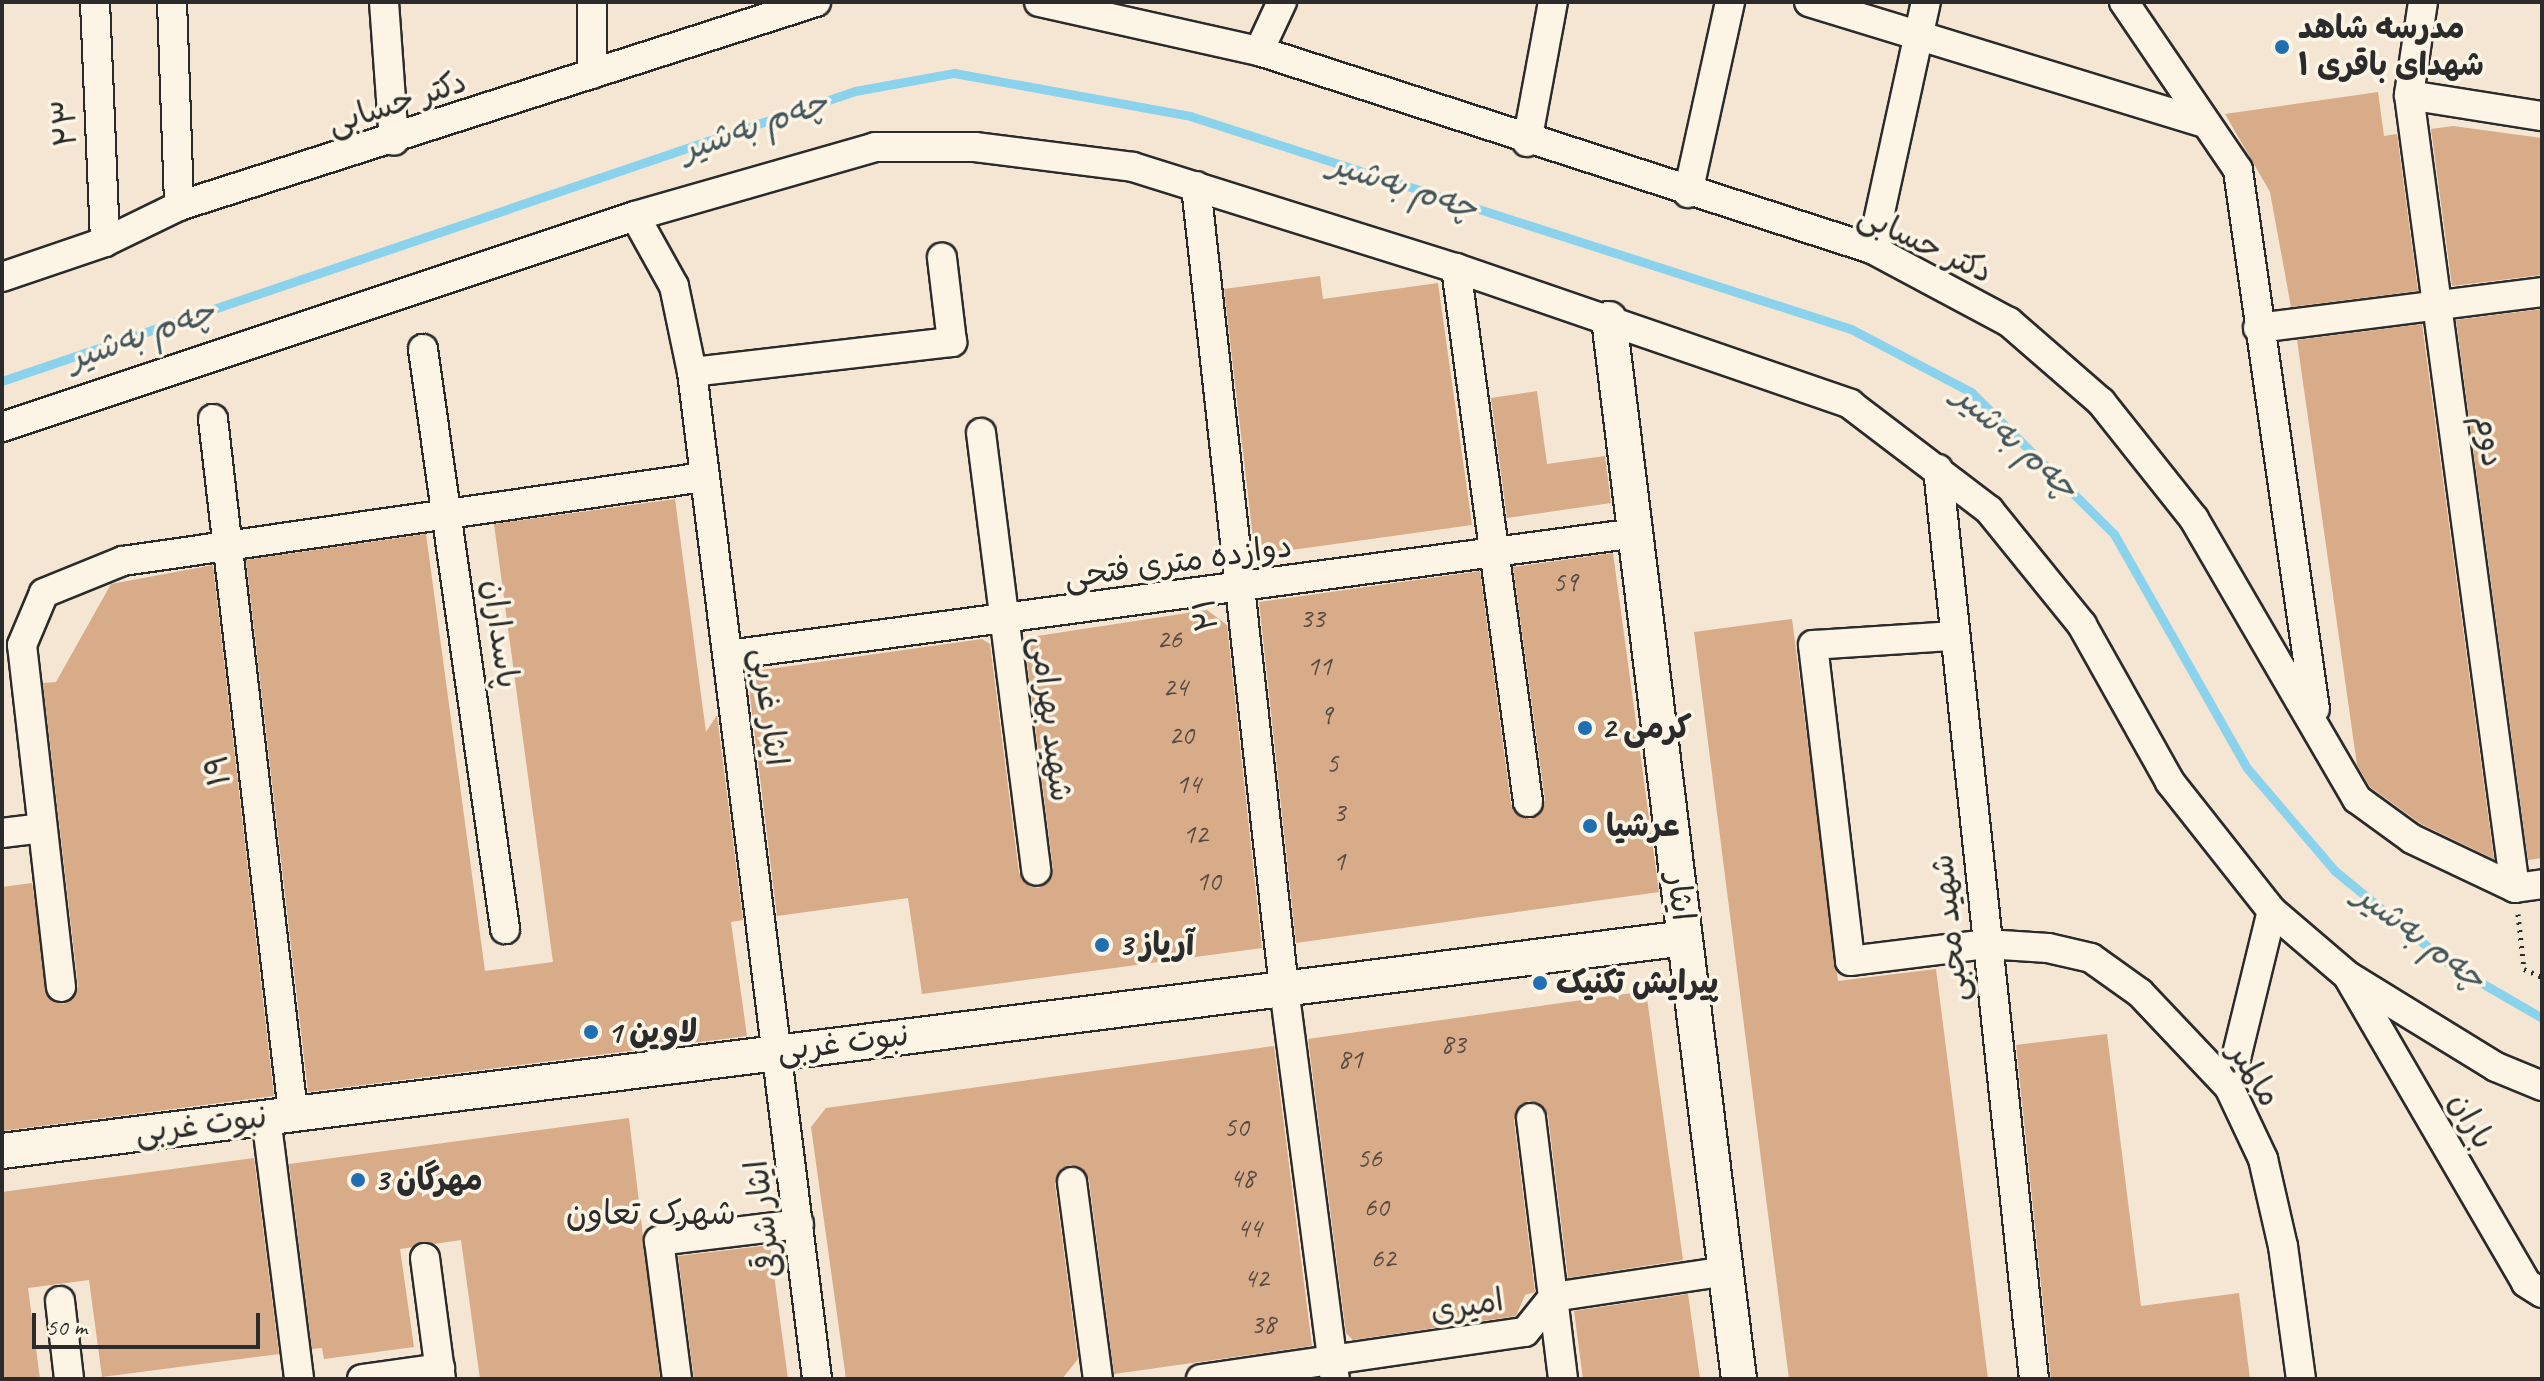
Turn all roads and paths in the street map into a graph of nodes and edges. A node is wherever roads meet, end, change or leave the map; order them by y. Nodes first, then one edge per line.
1 (95, 2) edge
2 (172, 2) edge
3 (384, 2) edge
4 (592, 2) edge
5 (811, 2) edge
6 (1039, 2) edge
7 (1282, 2) edge
8 (1553, 2) edge
9 (1730, 2) edge
10 (1809, 2) edge
11 (1926, 2) edge
12 (2124, 2) edge
13 (2423, 2) edge
14 (1142, 12) edge
15 (1917, 39) junction
16 (1259, 51) junction
17 (592, 74) junction
18 (2409, 95) junction
19 (2542, 116) edge
20 (2205, 123) junction
21 (394, 141) junction
22 (1527, 142) junction
23 (1196, 186) junction
24 (1688, 193) junction
25 (179, 206) junction
26 (635, 216) junction
27 (105, 242) junction
28 (1872, 249) junction
29 (942, 258) dead end
30 (1456, 268) junction
31 (2, 277) edge
32 (2542, 292) edge
33 (2437, 303) junction
34 (1609, 319) junction
35 (2258, 328) junction
36 (423, 349) dead end
37 (692, 372) junction
38 (213, 419) dead end
39 (2, 427) edge
40 (981, 433) dead end
41 (1938, 469) junction
42 (704, 477) junction
43 (450, 514) junction
44 (1636, 533) junction
45 (227, 546) junction
46 (1496, 553) junction
47 (1238, 589) junction
48 (1004, 619) junction
49 (1952, 636) junction
50 (728, 655) junction
51 (2317, 724) junction
52 (1528, 802) dead end
53 (41, 828) junction
54 (2, 833) edge
55 (1036, 871) dead end
56 (2528, 886) edge
57 (2272, 911) junction
58 (505, 929) dead end
59 (1685, 938) junction
60 (1986, 944) junction
61 (2348, 976) junction
62 (2542, 977) edge
63 (61, 987) dead end
64 (1284, 988) junction
65 (779, 1051) junction
66 (2542, 1086) edge
67 (2229, 1087) junction
68 (280, 1115) junction
69 (1531, 1118) dead end
70 (2, 1151) edge
71 (1072, 1182) dead end
72 (799, 1224) junction
73 (425, 1258) dead end
74 (1726, 1271) junction
75 (2542, 1293) edge
76 (1553, 1297) junction
77 (60, 1301) dead end
78 (1334, 1370) edge
79 (441, 1374) edge
80 (69, 1379) edge
81 (299, 1379) edge
82 (362, 1379) edge
83 (677, 1379) edge
84 (817, 1379) edge
85 (1098, 1379) edge
86 (1201, 1379) edge
87 (1563, 1379) edge
88 (1739, 1379) edge
89 (2034, 1379) edge
90 (2301, 1379) edge

1 - 27 street, ۲۳
2 - 25 street
3 - 21 street
4 - 17 street
5 - 17 street, دکتر حسابی
6 - 14 street, دکتر حسابی
7 - 16 street
8 - 22 street
9 - 24 street
10 - 15 street
11 - 15 street
12 - 20 street
13 - 18 street, دوم
14 - 16 street, دکتر حسابی
15 - 20 street
15 - 28 street
16 - 22 street, دکتر حسابی
17 - 21 street, دکتر حسابی
18 - 19 street
18 - 33 street, دوم
20 - 35 street
21 - 25 street, دکتر حسابی
22 - 24 street, دکتر حسابی
23 - 26 street
23 - 30 street
23 - 47 street, ۲۱
24 - 28 street, دکتر حسابی
25 - 27 street, دکتر حسابی
26 - 37 street, ایثار غربی
26 - 39 street
27 - 31 street, دکتر حسابی
28 - 51 street, دکتر حسابی
29 - 37 street
30 - 34 street
30 - 46 street
32 - 33 street
33 - 35 street
33 - 56 street, دوم
34 - 41 street
34 - 44 street, ایثار
35 - 51 street
36 - 43 street, پاسداران
37 - 42 street, ایثار غربی
38 - 45 street, ۱۹
40 - 48 street, شهید بهرامی
41 - 49 street, شهید محبی
41 - 57 street
42 - 43 street
42 - 50 street, ایثار غربی
43 - 45 street
43 - 58 street, پاسداران
44 - 46 street, دوازده متری فتحی
44 - 59 street, ایثار
45 - 53 street
45 - 68 street, ۱۹
46 - 47 street, دوازده متری فتحی
46 - 52 street
47 - 48 street, دوازده متری فتحی
47 - 64 street, ۲۱
48 - 50 street, دوازده متری فتحی
48 - 55 street, شهید بهرامی
49 - 60 street, شهید محبی
49 - 60 street, مالمیر
50 - 65 street, ایثار غربی
51 - 56 street, دکتر حسابی
53 - 54 street
53 - 63 street
56 - 62 path
57 - 61 street
57 - 67 street
59 - 64 street, نبوت غربی
59 - 74 street, ایثار
60 - 67 street, مالمیر
60 - 89 street, شهید محبی
61 - 66 street
61 - 75 street, باران
64 - 65 street, نبوت غربی
64 - 78 street, ۲۱
65 - 68 street, نبوت غربی
65 - 72 street, ایثار شرقی
67 - 90 street, مالمیر
68 - 70 street, نبوت غربی
68 - 81 street, ۱۹
69 - 76 street
71 - 85 street
72 - 83 street
72 - 84 street, ایثار شرقی
73 - 79 street
74 - 76 street
74 - 88 street, ایثار
76 - 78 street, امیری
76 - 87 street
77 - 80 street
78 - 86 street, امیری
79 - 82 street

